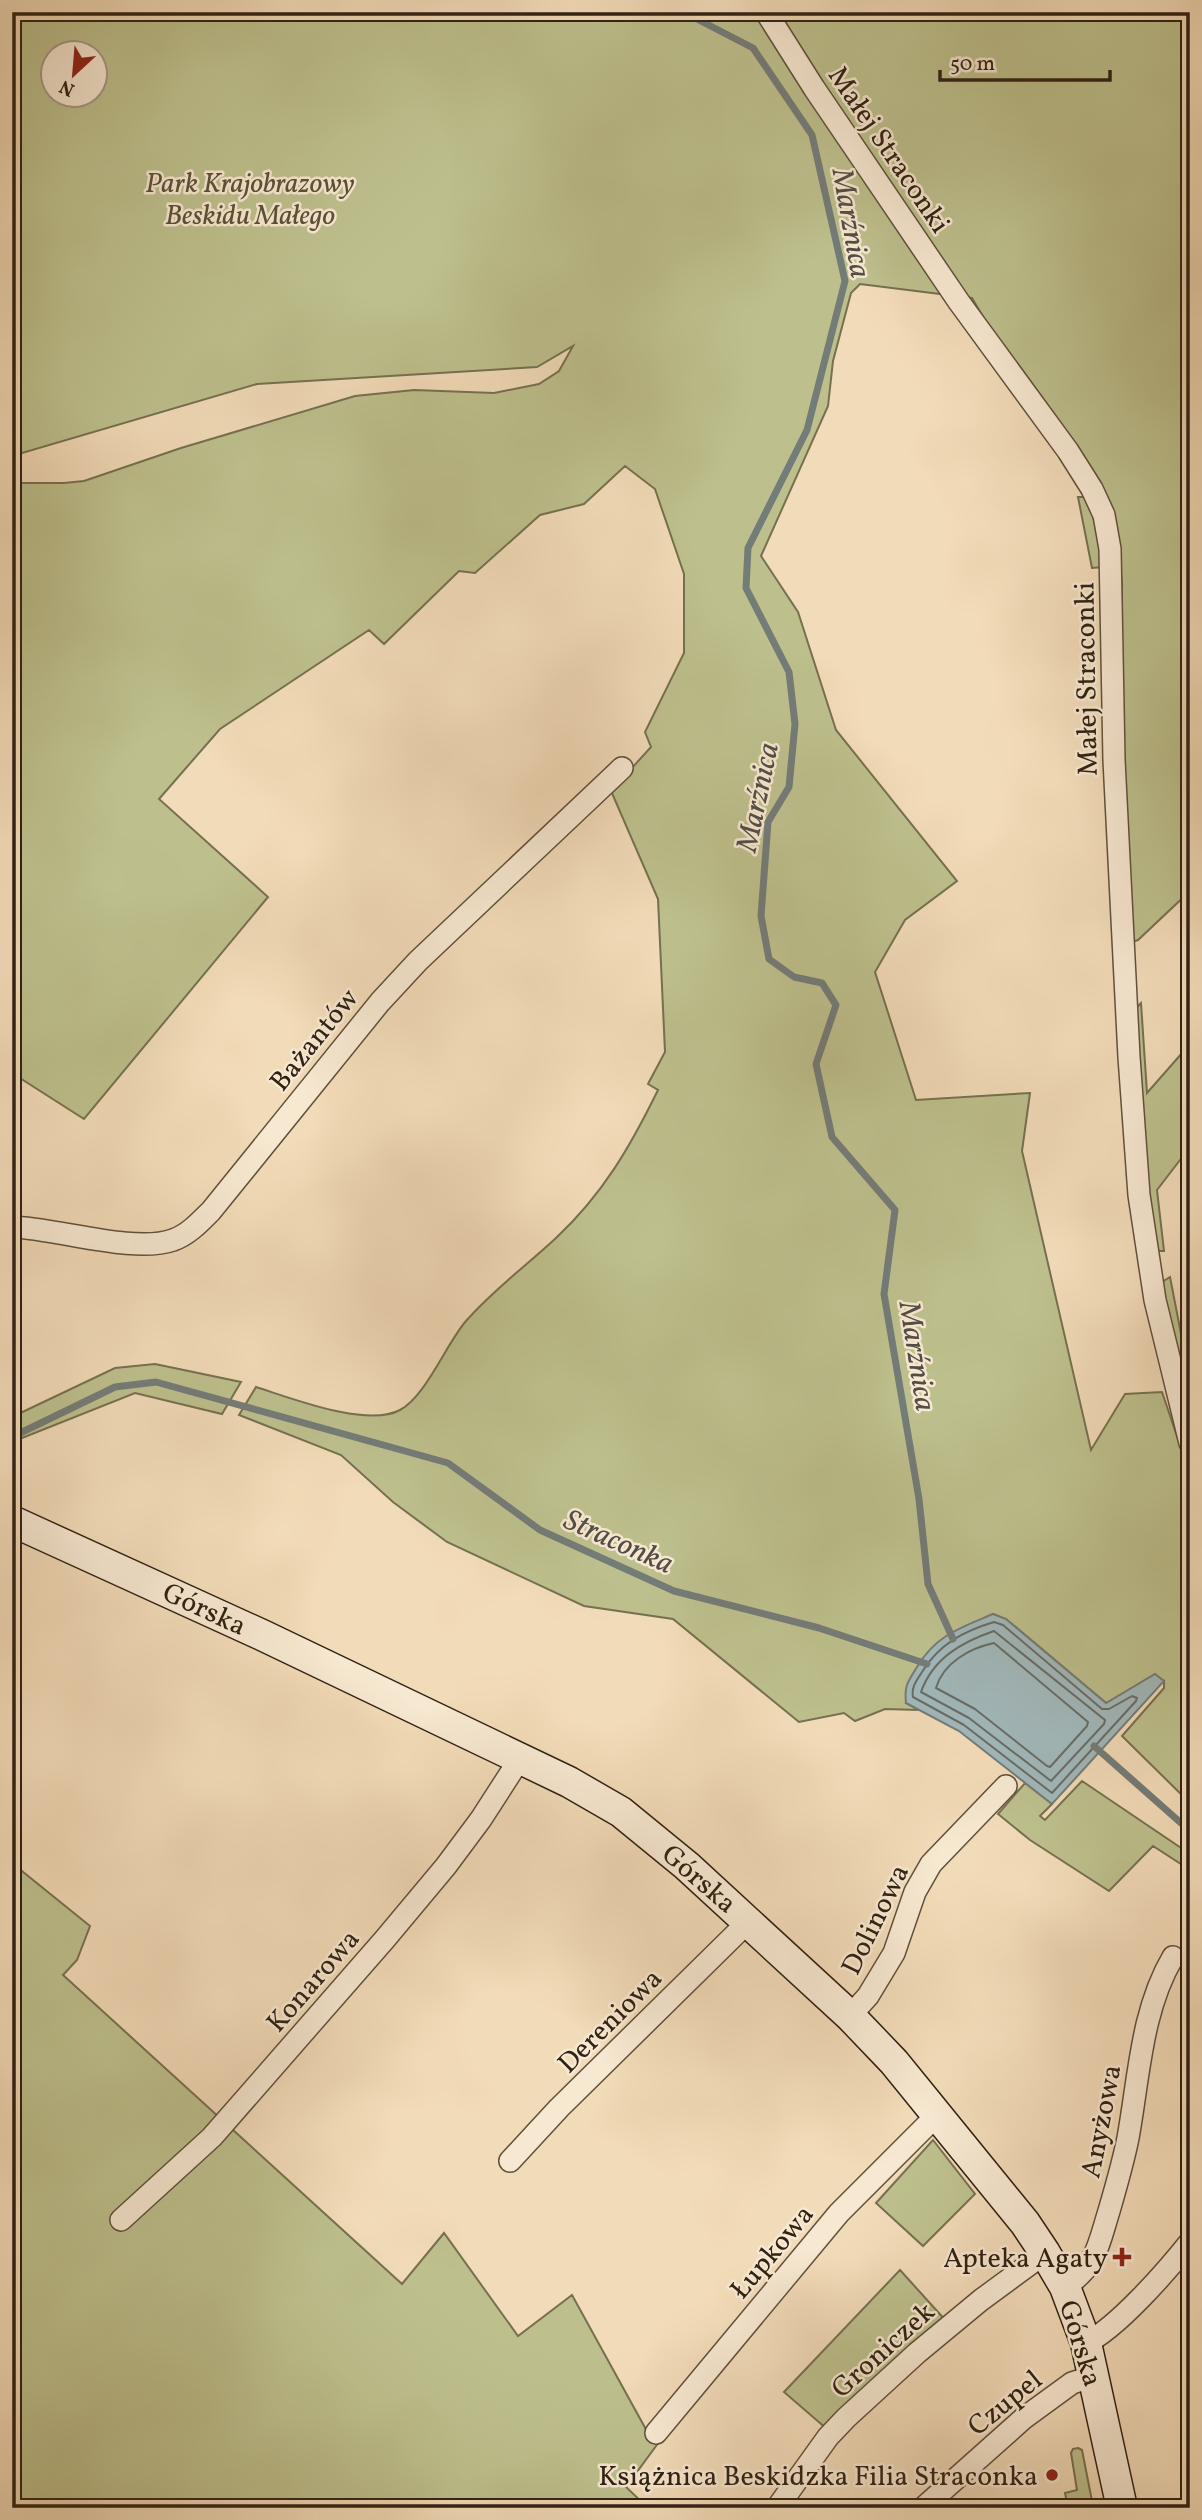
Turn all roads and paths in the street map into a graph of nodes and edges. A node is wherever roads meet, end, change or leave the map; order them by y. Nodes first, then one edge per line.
1 (766, 12) edge
2 (622, 768) dead end
3 (12, 1227) edge
4 (1190, 1443) edge
5 (12, 1521) edge
6 (521, 1758) junction
7 (1006, 1786) dead end
8 (749, 1921) junction
9 (1173, 1957) dead end
10 (850, 2016) junction
11 (939, 2116) junction
12 (509, 2161) dead end
13 (121, 2220) dead end
14 (1190, 2242) edge
15 (1045, 2253) junction
16 (1065, 2287) junction
17 (1086, 2343) junction
18 (1094, 2376) junction
19 (656, 2433) dead end
20 (777, 2508) edge
21 (923, 2508) edge
22 (1122, 2508) edge

1 - 4 street, Małej Straconki
2 - 3 street, Bażantów
5 - 6 street, Górska
6 - 8 street, Górska
6 - 13 street, Konarowa
7 - 10 street, Dolinowa
8 - 10 street, Górska
8 - 12 street, Dereniowa
9 - 16 street, Anyżowa
10 - 11 street, Górska
11 - 15 street, Górska
11 - 19 street, Łupkowa
14 - 17 street
15 - 16 street, Górska
15 - 20 street, Groniczek
16 - 17 street, Górska
17 - 18 street, Górska
18 - 21 street, Czupel
18 - 22 street, Górska

